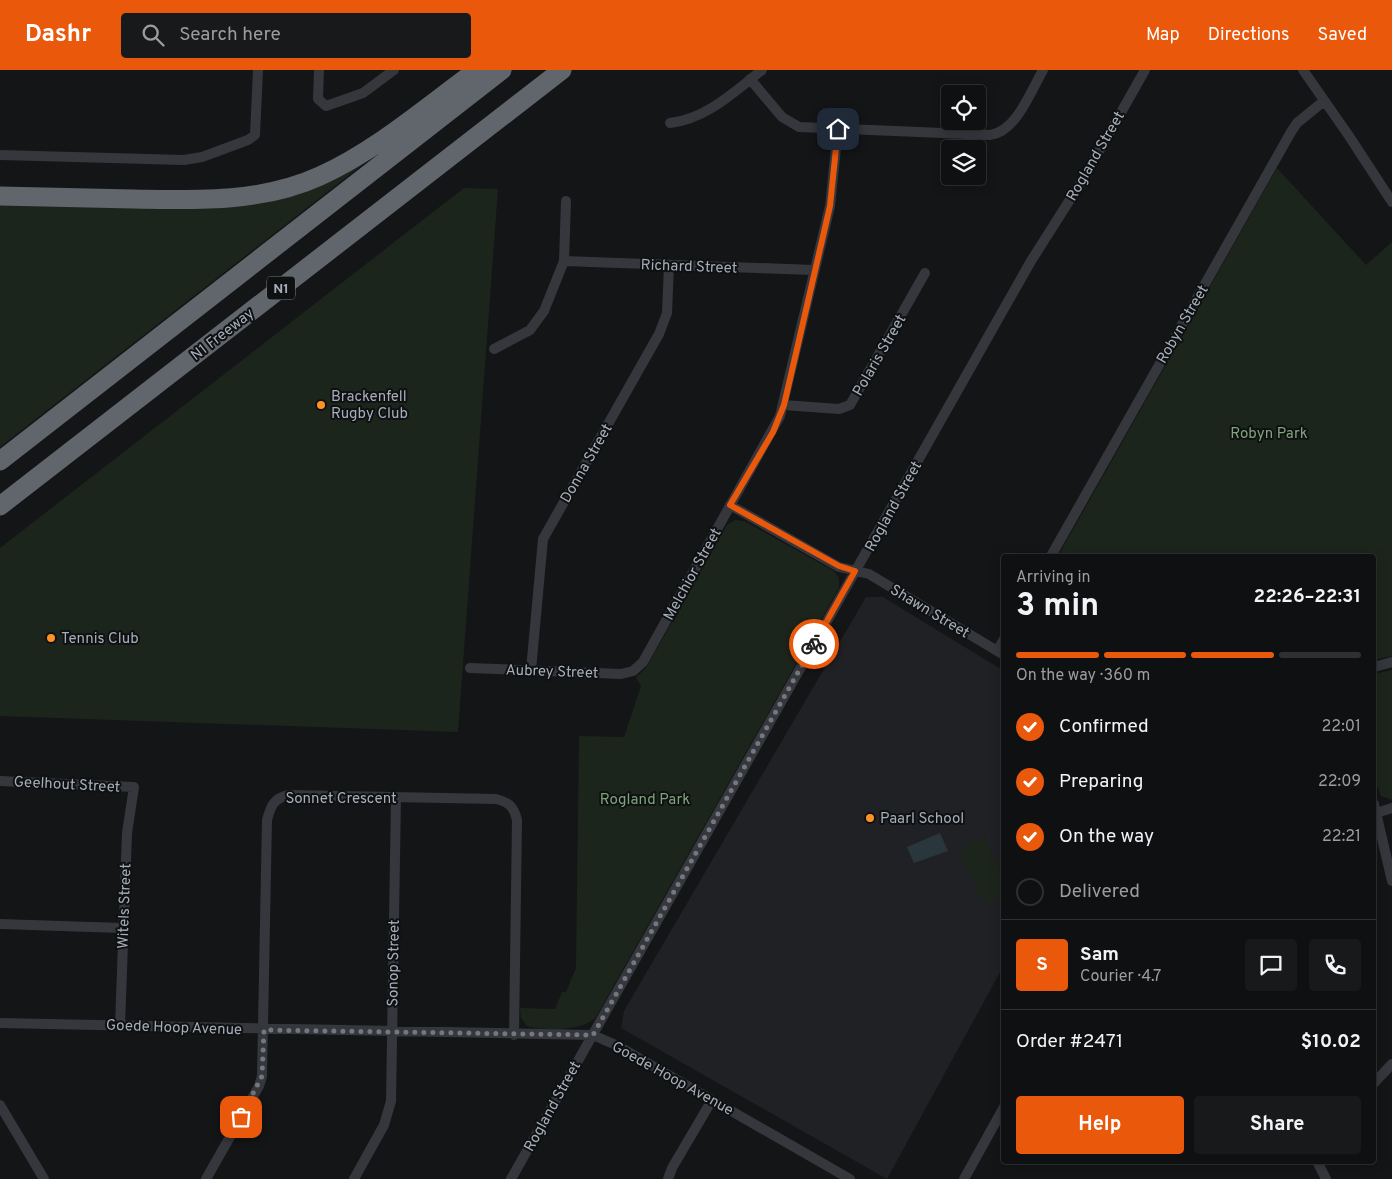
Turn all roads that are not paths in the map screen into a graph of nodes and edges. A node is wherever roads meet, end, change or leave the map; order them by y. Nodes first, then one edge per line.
1 (258, 70) edge
2 (319, 70) edge
3 (394, 70) edge
4 (477, 70) edge
5 (502, 70) edge
6 (562, 70) edge
7 (762, 70) edge
8 (1043, 70) edge
9 (1145, 70) edge
10 (1303, 70) edge
11 (750, 79) junction
12 (1324, 101) junction
13 (670, 123) dead end
14 (838, 129) junction
15 (0, 155) edge
16 (0, 196) edge
17 (566, 202) dead end
18 (1392, 202) edge
19 (564, 261) junction
20 (669, 265) junction
21 (814, 270) junction
22 (925, 273) dead end
23 (494, 349) dead end
24 (784, 405) junction
25 (0, 461) edge
26 (730, 505) junction
27 (0, 506) edge
28 (1052, 554) edge
29 (855, 571) junction
30 (1000, 653) edge
31 (1392, 662) edge
32 (1376, 666) edge
33 (470, 668) dead end
34 (531, 670) junction
35 (633, 671) joint
36 (0, 781) edge
37 (134, 787) joint
38 (396, 797) junction
39 (1392, 808) edge
40 (1376, 809) edge
41 (1376, 813) edge
42 (1392, 881) edge
43 (0, 924) edge
44 (122, 928) junction
45 (0, 1023) edge
46 (120, 1026) junction
47 (264, 1030) junction
48 (392, 1032) junction
49 (514, 1035) junction
50 (593, 1035) junction
51 (1392, 1064) edge
52 (1376, 1081) edge
53 (712, 1100) junction
54 (0, 1105) edge
55 (1001, 1112) edge
56 (1318, 1164) edge
57 (44, 1179) edge
58 (206, 1179) edge
59 (354, 1179) edge
60 (511, 1179) edge
61 (668, 1179) edge
62 (850, 1179) edge
63 (964, 1179) edge
64 (1326, 1179) edge

1 - 15 street
2 - 3 street
4 - 16 highway
5 - 25 highway, N1
6 - 27 highway, N1 Freeway / N1
7 - 11 street
8 - 14 street
9 - 29 street, Rogland Street
10 - 12 street
11 - 13 street
11 - 14 street
12 - 18 street
12 - 28 street, Robyn Street
14 - 21 street, Melchior Street
17 - 19 street
19 - 20 street, Richard Street
19 - 23 street
20 - 21 street, Richard Street
20 - 34 street, Donna Street
21 - 24 street, Melchior Street
22 - 24 street, Polaris Street
24 - 26 street, Melchior Street
26 - 29 street, Shawn Street
26 - 35 street, Melchior Street
29 - 30 street, Shawn Street
29 - 50 street, Rogland Street
31 - 32 street
33 - 34 street, Aubrey Street
34 - 35 street, Aubrey Street
36 - 37 street, Geelhout Street
37 - 44 street, Witels Street
38 - 47 street, Sonnet Crescent
38 - 48 street, Sonop Street
38 - 49 street, Sonnet Crescent
39 - 40 street
41 - 42 street
43 - 44 street
44 - 46 street, Witels Street
45 - 46 street, Goede Hoop Avenue
46 - 47 street, Goede Hoop Avenue
47 - 48 street, Goede Hoop Avenue
47 - 58 street, Sonnet Crescent
48 - 49 street, Goede Hoop Avenue
48 - 59 street, Sonop Street
49 - 50 street, Goede Hoop Avenue
50 - 53 street, Goede Hoop Avenue
50 - 60 street, Rogland Street
51 - 52 street
53 - 61 street
53 - 62 street, Goede Hoop Avenue
54 - 57 street
55 - 63 street
56 - 64 street

